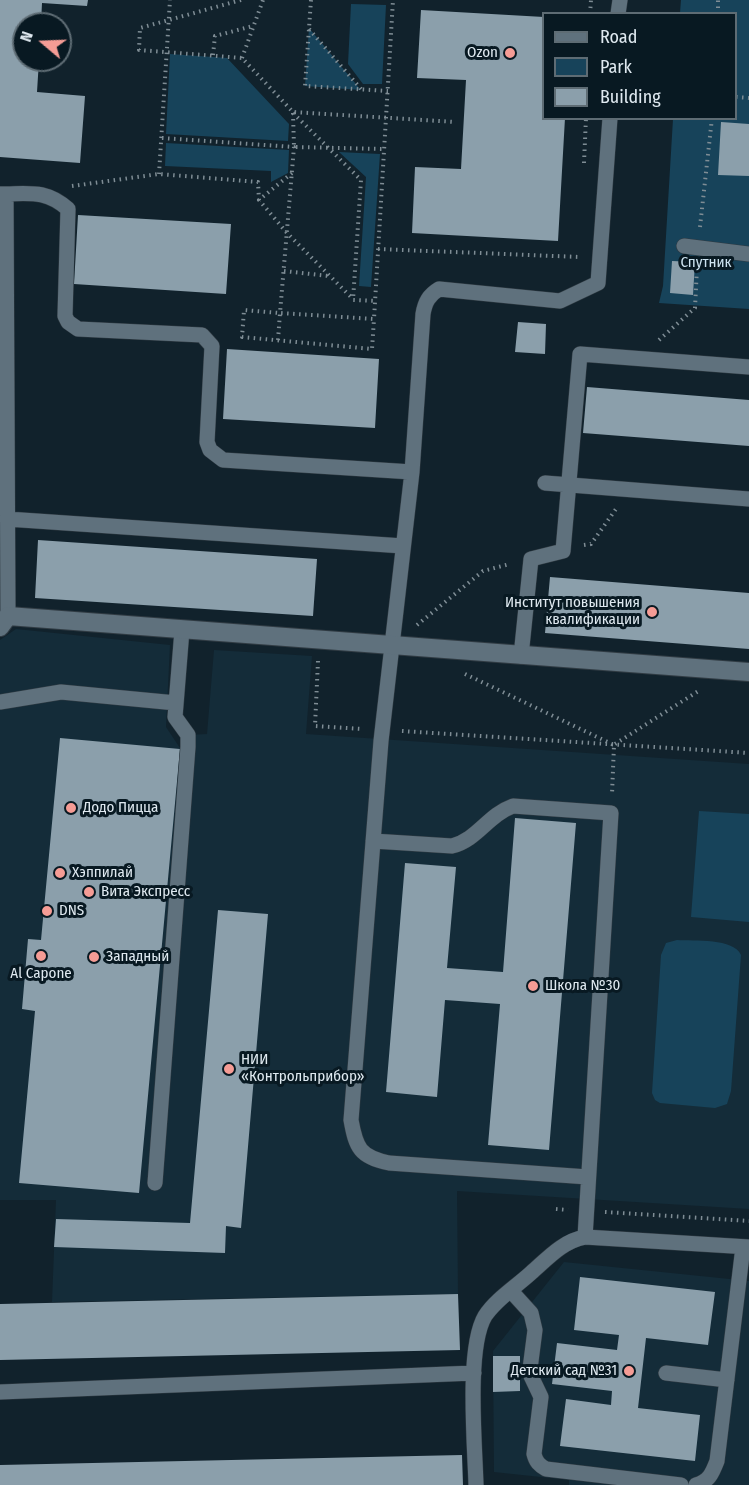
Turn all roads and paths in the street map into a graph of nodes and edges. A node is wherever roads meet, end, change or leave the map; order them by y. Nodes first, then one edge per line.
1 (170, 0) edge
2 (241, 0) edge
3 (263, 0) edge
4 (310, 0) edge
5 (393, 0) edge
6 (168, 22) junction
7 (253, 26) junction
8 (309, 28) junction
9 (167, 51) junction
10 (213, 55) junction
11 (242, 58) junction
12 (361, 90) junction
13 (388, 91) junction
14 (293, 112) junction
15 (386, 119) junction
16 (586, 120) edge
17 (610, 120) edge
18 (456, 122) dead end
19 (162, 138) junction
20 (294, 147) junction
21 (328, 147) junction
22 (384, 149) junction
23 (584, 165) dead end
24 (292, 173) junction
25 (159, 174) junction
26 (80, 184) dead end
27 (3, 194) edge
28 (259, 200) junction
29 (287, 233) junction
30 (580, 246) dead end
31 (684, 246) dead end
32 (378, 249) junction
33 (749, 254) edge
34 (284, 271) junction
35 (330, 276) junction
36 (353, 300) junction
37 (375, 301) junction
38 (280, 313) junction
39 (374, 319) junction
40 (278, 340) junction
41 (749, 367) edge
42 (412, 472) junction
43 (545, 483) dead end
44 (569, 484) junction
45 (631, 489) junction
46 (749, 499) edge
47 (7, 519) junction
48 (403, 546) junction
49 (562, 551) junction
50 (531, 559) junction
51 (4, 621) edge
52 (182, 630) junction
53 (319, 640) junction
54 (392, 646) junction
55 (521, 656) junction
56 (459, 671) dead end
57 (728, 672) junction
58 (749, 672) edge
59 (0, 702) edge
60 (176, 703) junction
61 (382, 730) junction
62 (614, 745) junction
63 (749, 753) edge
64 (611, 813) junction
65 (374, 841) junction
66 (588, 1177) junction
67 (155, 1183) dead end
68 (556, 1209) dead end
69 (586, 1211) junction
70 (749, 1221) edge
71 (585, 1237) junction
72 (746, 1247) edge
73 (511, 1291) junction
74 (474, 1373) junction
75 (666, 1373) dead end
76 (727, 1380) junction
77 (0, 1392) edge
78 (560, 1478) edge
79 (476, 1485) edge
80 (681, 1485) edge
81 (696, 1485) edge

1 - 6 path
2 - 6 path
3 - 7 path
4 - 8 path
5 - 13 path
6 - 9 path
6 - 9 path
7 - 10 path
7 - 11 path
8 - 12 path
8 - 12 path
9 - 10 path
9 - 19 path
10 - 11 path
11 - 14 path
12 - 13 path
13 - 15 path
14 - 15 path
14 - 20 path
14 - 21 path
15 - 18 path
15 - 22 path
16 - 23 path
17 - 42 lane
19 - 20 path
19 - 25 path
20 - 21 path
20 - 24 path
21 - 22 path
21 - 36 path
22 - 32 path
24 - 28 path
24 - 29 path
25 - 26 path
25 - 28 path
27 - 42 lane
27 - 47 lane
28 - 29 path
29 - 34 path
29 - 35 path
30 - 32 path
31 - 33 lane
32 - 37 path
34 - 35 path
34 - 38 path
35 - 36 path
36 - 37 path
37 - 39 path
38 - 39 path
38 - 40 path
38 - 40 path
39 - 40 path
41 - 44 lane
42 - 48 lane
43 - 44 lane
44 - 45 lane
44 - 49 lane
45 - 46 lane
45 - 49 path
47 - 48 lane
47 - 51 lane
48 - 54 lane
49 - 50 lane
50 - 54 path
50 - 55 lane
51 - 52 street
52 - 53 street
52 - 60 lane
53 - 54 street
53 - 61 path
54 - 55 street
54 - 61 lane
55 - 57 street
56 - 62 path
57 - 58 street
57 - 62 path
59 - 60 lane
60 - 67 lane
61 - 62 path
61 - 65 lane
62 - 63 path
62 - 64 path
64 - 65 lane
64 - 66 lane
65 - 66 lane
66 - 69 lane
68 - 69 path
69 - 70 path
69 - 71 lane
71 - 72 lane
71 - 73 lane
72 - 76 lane
73 - 74 lane
73 - 78 lane
74 - 77 lane
74 - 79 lane
75 - 76 lane
76 - 81 lane
78 - 80 lane

